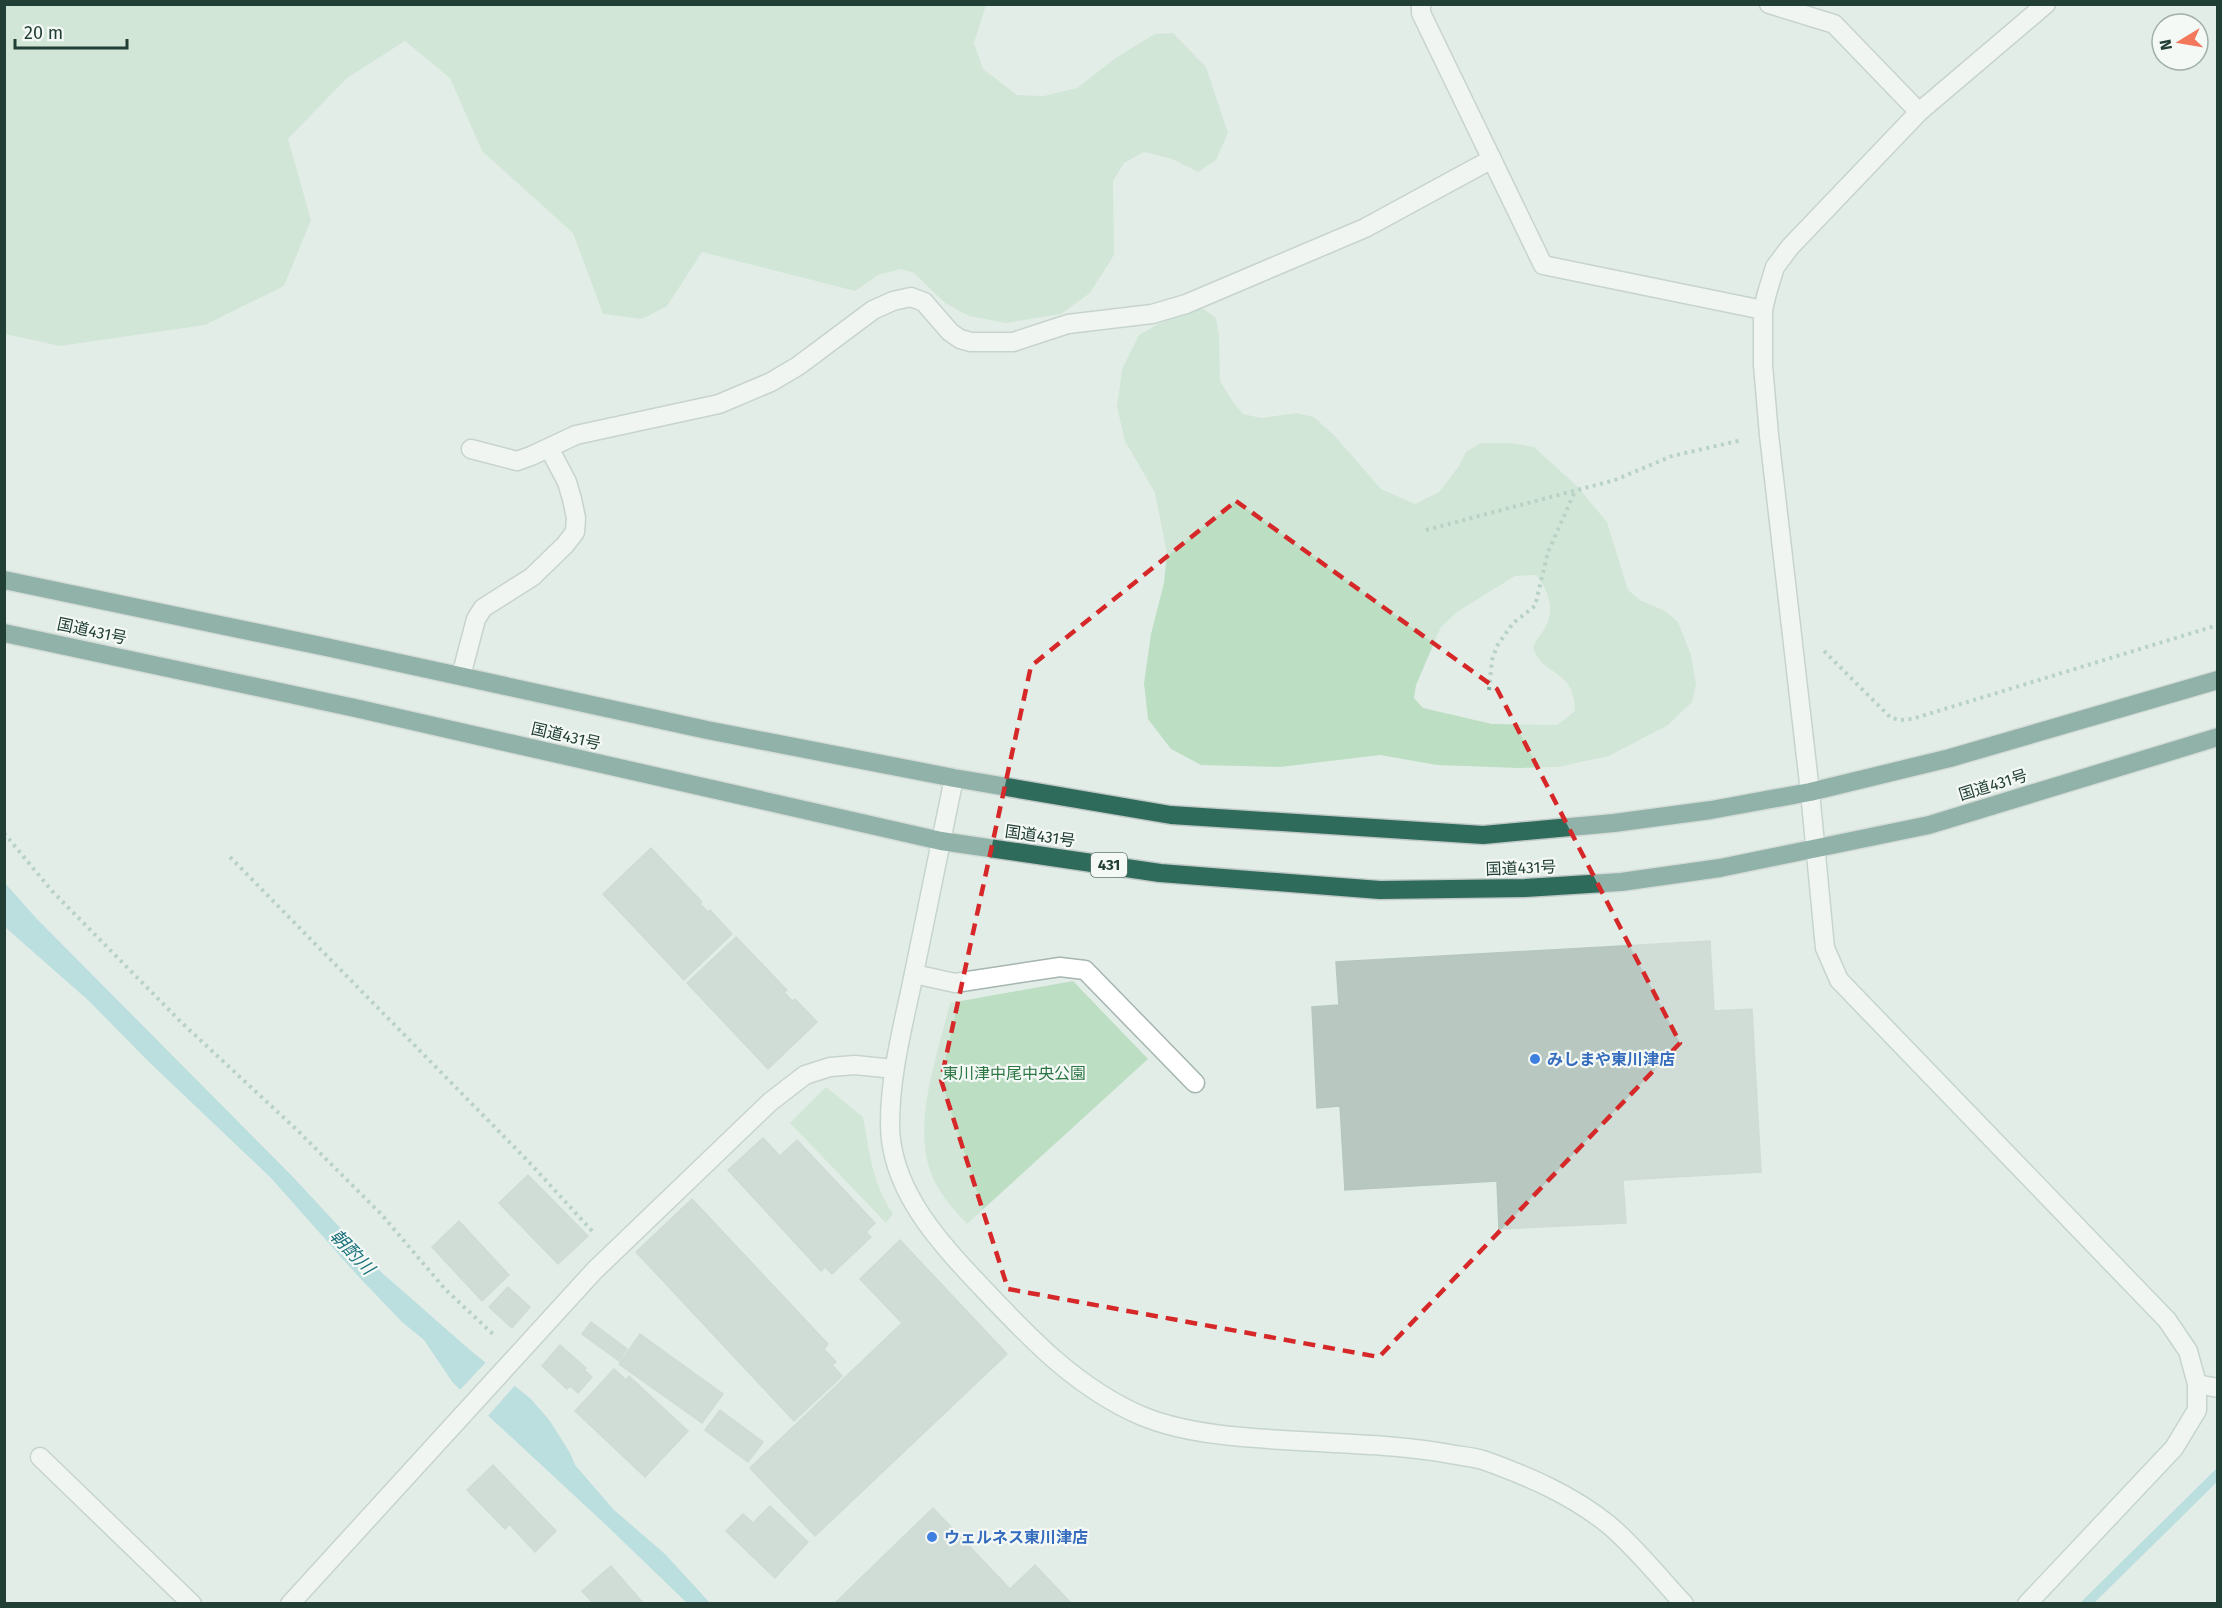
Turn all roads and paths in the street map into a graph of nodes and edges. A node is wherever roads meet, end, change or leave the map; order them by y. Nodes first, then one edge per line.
1 (1421, 4) edge
2 (1769, 4) edge
3 (2046, 4) edge
4 (1919, 112) junction
5 (1492, 159) junction
6 (1763, 310) junction
7 (1769, 435) junction
8 (549, 448) junction
9 (471, 449) dead end
10 (1575, 491) junction
11 (1426, 530) dead end
12 (4, 580) edge
13 (2217, 625) edge
14 (4, 633) edge
15 (1792, 638) junction
16 (461, 676) junction
17 (2217, 680) edge
18 (1489, 690) dead end
19 (2217, 737) edge
20 (954, 778) junction
21 (1810, 792) junction
22 (4, 833) edge
23 (941, 841) junction
24 (1816, 848) junction
25 (230, 857) dead end
26 (914, 974) junction
27 (894, 1069) junction
28 (1196, 1083) dead end
29 (612, 1253) junction
30 (500, 1341) dead end
31 (2197, 1384) junction
32 (2217, 1388) edge
33 (40, 1457) dead end
34 (192, 1604) edge
35 (290, 1604) edge
36 (1684, 1604) edge
37 (2027, 1604) edge

1 - 5 street
2 - 4 street
3 - 4 street
4 - 6 street
5 - 6 street
5 - 8 street
6 - 7 street
7 - 10 path
7 - 15 street
8 - 9 street
8 - 16 street
10 - 11 path
10 - 18 path
12 - 16 highway, 国道431号
13 - 15 path
14 - 23 highway, 国道431号 / 431
15 - 21 street
16 - 20 highway, 国道431号
17 - 21 highway, 国道431号
19 - 24 highway, 国道431号 / 431
20 - 21 highway, 国道431号
20 - 23 street
21 - 24 street
22 - 30 path
23 - 24 highway, 国道431号 / 431
23 - 26 street
24 - 31 street
25 - 29 path
26 - 27 street
26 - 28 street
27 - 29 street
27 - 36 street
29 - 35 street
31 - 32 street
31 - 37 street
33 - 34 street

